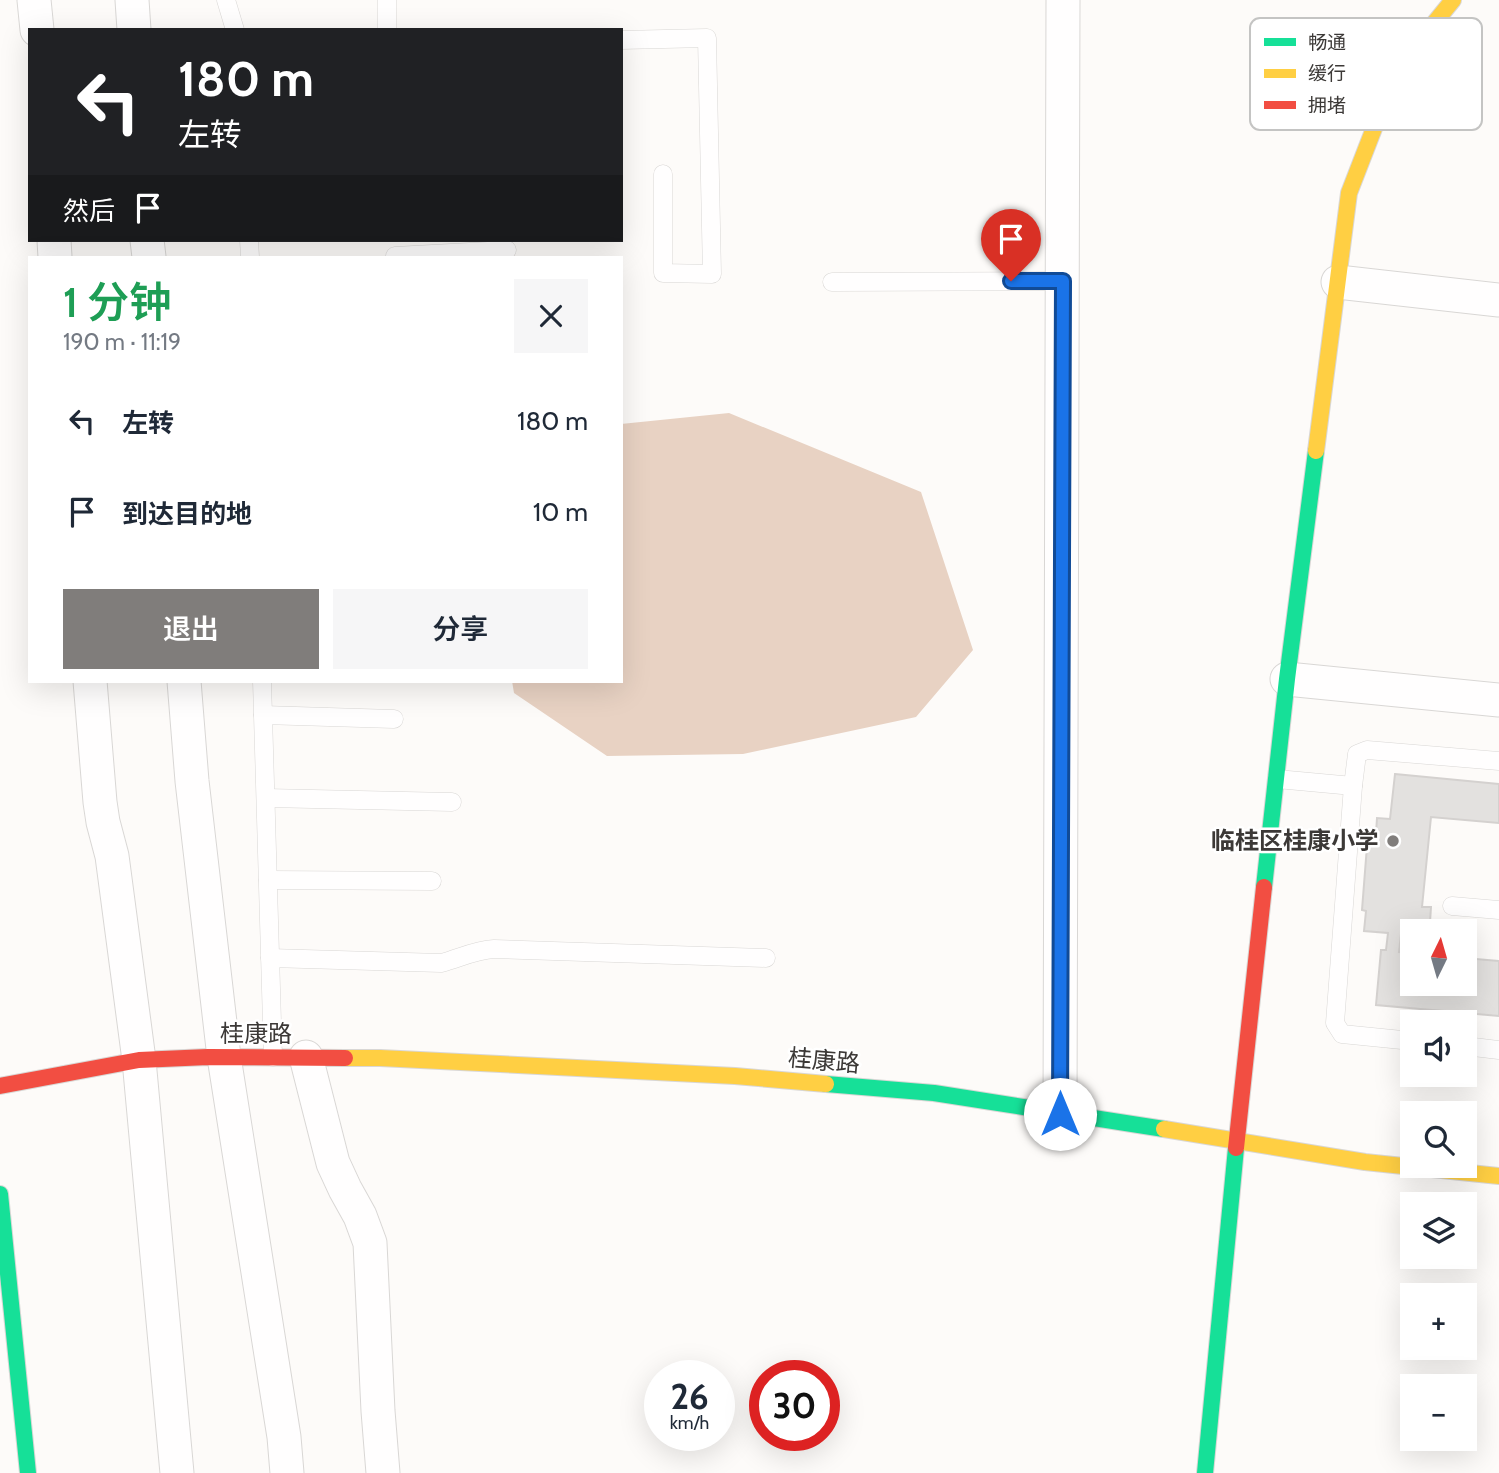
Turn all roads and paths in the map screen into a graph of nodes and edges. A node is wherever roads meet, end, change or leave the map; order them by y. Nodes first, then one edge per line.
1 (34, 0) edge
2 (132, 0) edge
3 (226, 0) edge
4 (387, 0) edge
5 (1063, 0) edge
6 (1453, 0) edge
7 (1438, 18) edge
8 (37, 28) edge
9 (134, 28) edge
10 (234, 28) edge
11 (387, 28) edge
12 (623, 40) edge
13 (1373, 130) edge
14 (663, 174) dead end
15 (507, 249) edge
16 (394, 251) edge
17 (1063, 281) junction
18 (832, 282) dead end
19 (1338, 282) junction
20 (1499, 300) edge
21 (1287, 679) junction
22 (90, 683) edge
23 (184, 683) edge
24 (262, 683) edge
25 (1499, 699) edge
26 (263, 715) junction
27 (394, 719) dead end
28 (1499, 761) edge
29 (1277, 779) junction
30 (1353, 786) junction
31 (265, 798) junction
32 (452, 803) dead end
33 (268, 880) junction
34 (432, 881) dead end
35 (1452, 906) dead end
36 (1499, 910) edge
37 (270, 958) junction
38 (766, 958) dead end
39 (1400, 1040) edge
40 (1477, 1047) edge
41 (1499, 1050) edge
42 (224, 1057) junction
43 (289, 1057) junction
44 (139, 1060) junction
45 (0, 1086) edge
46 (1060, 1114) junction
47 (1237, 1140) junction
48 (1499, 1176) edge
49 (0, 1194) edge
50 (28, 1473) edge
51 (177, 1473) edge
52 (287, 1473) edge
53 (383, 1473) edge
54 (1205, 1473) edge

1 - 8 street
2 - 9 street
3 - 10 lane
4 - 11 lane
5 - 17 street
6 - 7 street
12 - 14 lane
13 - 19 street
15 - 16 lane
17 - 18 lane
17 - 46 street
19 - 20 street
19 - 21 street
21 - 25 street
21 - 29 street
22 - 44 street
23 - 42 street
24 - 26 lane
26 - 27 lane
26 - 31 lane
28 - 30 lane
29 - 30 lane
29 - 47 street
30 - 39 lane
31 - 32 lane
31 - 33 lane
33 - 34 lane
33 - 37 lane
35 - 36 lane
37 - 38 lane
37 - 43 lane
40 - 41 lane
42 - 43 street, 桂康路
42 - 44 street, 桂康路
42 - 52 street
43 - 46 street, 桂康路
43 - 53 street
44 - 45 street, 桂康路
44 - 51 street
46 - 47 street, 桂康路
47 - 48 street, 桂康路
47 - 54 street
49 - 50 street

